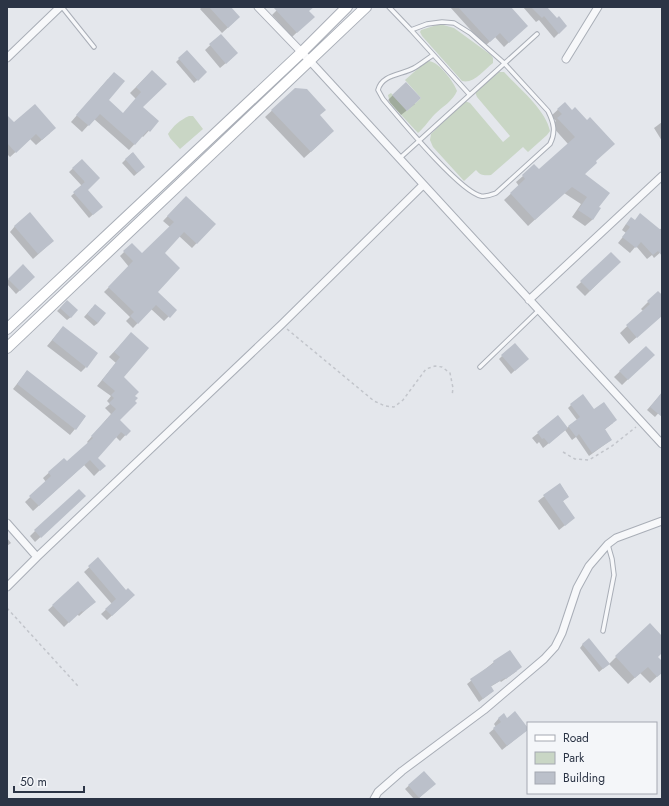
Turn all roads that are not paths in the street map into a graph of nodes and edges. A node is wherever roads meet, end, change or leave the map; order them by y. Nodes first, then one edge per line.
1 (61, 7) edge
2 (258, 7) edge
3 (347, 7) edge
4 (366, 7) edge
5 (389, 7) edge
6 (598, 7) edge
7 (410, 30) junction
8 (537, 34) dead end
9 (94, 47) dead end
10 (301, 53) junction
11 (433, 55) junction
12 (7, 58) edge
13 (566, 59) dead end
14 (310, 61) junction
15 (504, 63) junction
16 (469, 94) junction
17 (419, 140) junction
18 (400, 158) junction
19 (662, 176) edge
20 (424, 185) junction
21 (530, 300) junction
22 (539, 310) junction
23 (7, 329) edge
24 (7, 348) edge
25 (480, 367) dead end
26 (662, 444) edge
27 (662, 521) edge
28 (7, 523) edge
29 (608, 544) junction
30 (37, 557) junction
31 (7, 587) edge
32 (603, 632) dead end
33 (374, 799) edge

1 - 9 lane
1 - 12 street
2 - 10 street
3 - 10 street
4 - 14 street
5 - 7 lane
6 - 13 street
7 - 11 lane
7 - 15 lane
8 - 15 lane
10 - 14 street
10 - 23 street
11 - 16 lane
11 - 17 lane
14 - 18 street
14 - 24 street
15 - 16 lane
15 - 17 lane
16 - 17 lane
17 - 18 lane
18 - 20 street
19 - 21 street
20 - 21 street
20 - 30 street
21 - 22 street
22 - 25 lane
22 - 26 street
27 - 29 street
28 - 30 street
29 - 32 lane
29 - 33 street
30 - 31 street

